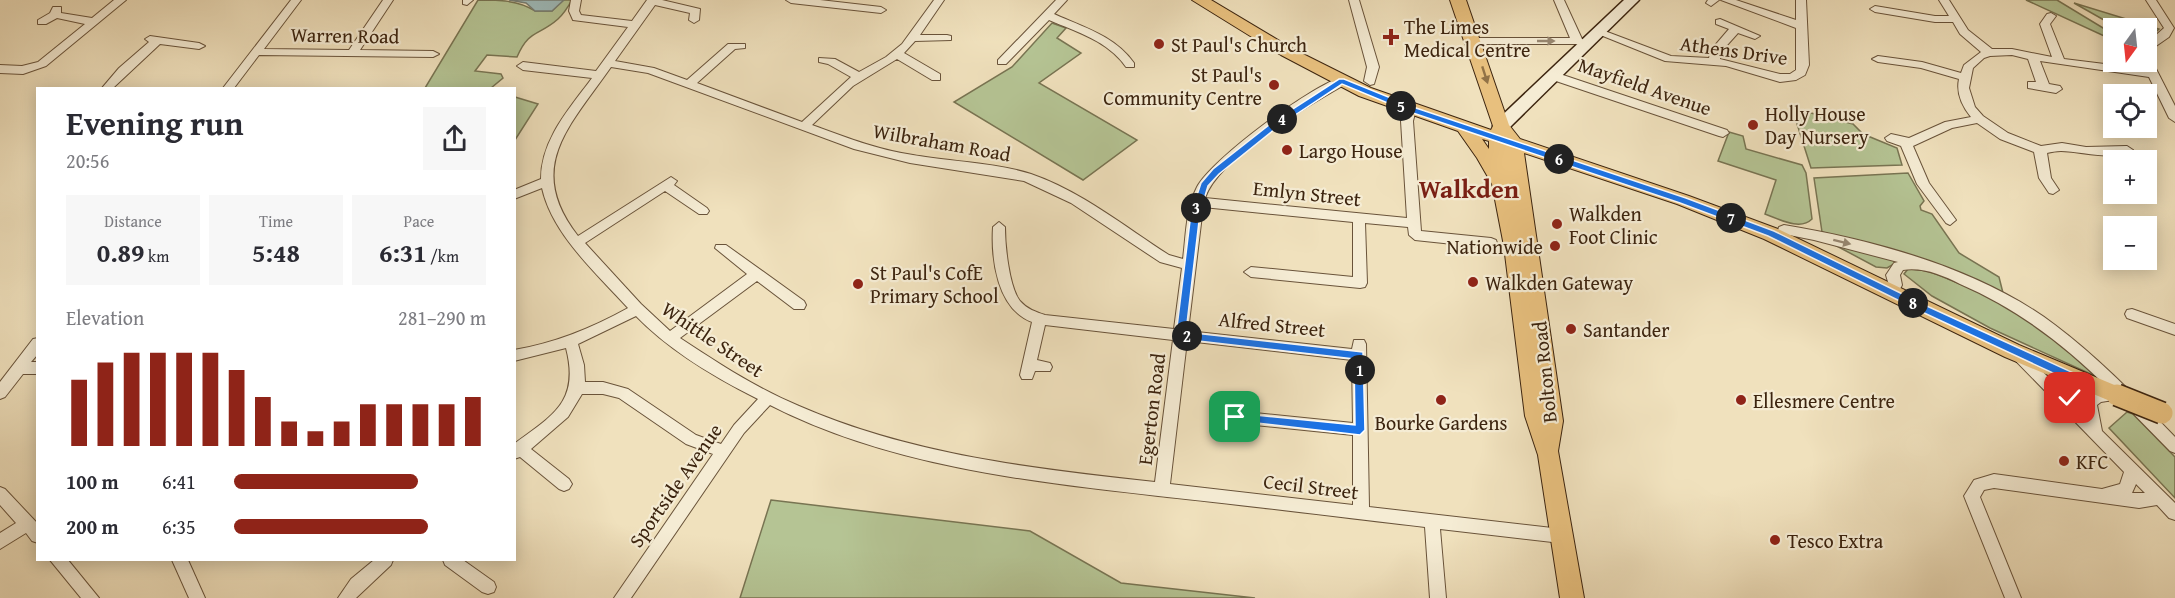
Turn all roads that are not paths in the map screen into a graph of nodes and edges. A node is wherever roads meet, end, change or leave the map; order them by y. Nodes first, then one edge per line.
1 (121, 0) edge
2 (296, 0) edge
3 (388, 0) edge
4 (576, 0) edge
5 (792, 0) edge
6 (939, 0) edge
7 (1062, 0) edge
8 (1200, 0) edge
9 (1220, 0) edge
10 (1354, 0) edge
11 (1458, 0) edge
12 (1559, 0) edge
13 (1632, 0) edge
14 (1726, 0) edge
15 (1944, 0) edge
16 (2151, 0) edge
17 (653, 1) edge
18 (1799, 3) edge
19 (1875, 9) dead end
20 (881, 10) dead end
21 (1048, 15) junction
22 (1955, 19) junction
23 (2045, 19) dead end
24 (694, 20) dead end
25 (42, 22) dead end
26 (94, 22) junction
27 (1720, 22) dead end
28 (634, 24) junction
29 (1802, 26) junction
30 (1736, 28) junction
31 (1598, 32) junction
32 (1755, 36) dead end
33 (913, 38) junction
34 (946, 38) dead end
35 (1473, 41) junction
36 (2157, 41) edge
37 (1581, 43) junction
38 (199, 46) dead end
39 (741, 46) dead end
40 (257, 51) junction
41 (352, 53) junction
42 (1989, 53) junction
43 (434, 54) dead end
44 (897, 54) junction
45 (2032, 56) junction
46 (1877, 59) dead end
47 (823, 60) dead end
48 (1714, 61) junction
49 (1002, 62) dead end
50 (2060, 62) junction
51 (607, 63) junction
52 (1130, 65) dead end
53 (0, 69) edge
54 (527, 69) dead end
55 (2154, 74) joint
56 (599, 75) junction
57 (858, 76) junction
58 (1554, 76) junction
59 (936, 77) dead end
60 (1964, 77) junction
61 (1342, 81) junction
62 (1370, 81) junction
63 (689, 84) junction
64 (108, 87) edge
65 (229, 87) edge
66 (2044, 87) dead end
67 (1410, 109) junction
68 (2175, 118) edge
69 (1979, 119) junction
70 (803, 127) junction
71 (1465, 128) junction
72 (1723, 134) dead end
73 (1504, 136) junction
74 (1891, 138) dead end
75 (1906, 143) junction
76 (2040, 150) junction
77 (2103, 152) edge
78 (547, 181) junction
79 (2053, 190) dead end
80 (1501, 191) junction
81 (516, 194) edge
82 (1197, 202) junction
83 (702, 212) dead end
84 (1359, 218) junction
85 (1950, 220) dead end
86 (999, 227) dead end
87 (1414, 229) junction
88 (1784, 230) junction
89 (578, 243) junction
90 (1491, 243) dead end
91 (721, 248) dead end
92 (1921, 264) junction
93 (1189, 265) junction
94 (1251, 272) dead end
95 (757, 274) junction
96 (1895, 285) junction
97 (799, 305) dead end
98 (637, 309) junction
99 (2132, 314) dead end
100 (1039, 319) junction
101 (1965, 326) junction
102 (2175, 330) edge
103 (1181, 335) junction
104 (670, 338) junction
105 (571, 342) junction
106 (36, 346) edge
107 (2012, 351) junction
108 (516, 356) edge
109 (1045, 367) dead end
110 (19, 368) junction
111 (36, 368) edge
112 (2074, 378) junction
113 (577, 387) junction
114 (0, 393) edge
115 (2110, 394) junction
116 (767, 399) junction
117 (2073, 411) junction
118 (2168, 416) edge
119 (1235, 417) dead end
120 (1360, 430) junction
121 (2101, 439) junction
122 (2175, 447) edge
123 (517, 451) edge
124 (724, 451) junction
125 (1549, 455) junction
126 (2133, 469) junction
127 (1055, 478) joint
128 (564, 484) dead end
129 (1162, 490) junction
130 (0, 494) edge
131 (2094, 494) junction
132 (2161, 498) junction
133 (1361, 513) junction
134 (2175, 513) edge
135 (1432, 521) junction
136 (32, 530) edge
137 (1561, 536) junction
138 (0, 542) edge
139 (59, 561) edge
140 (180, 561) edge
141 (384, 561) edge
142 (452, 561) edge
143 (488, 587) dead end
144 (91, 598) edge
145 (197, 598) edge
146 (346, 598) edge
147 (622, 598) edge
148 (1437, 598) edge
149 (1572, 598) edge
150 (2013, 598) edge

1 - 26 street
2 - 40 street
3 - 41 street
4 - 28 street
5 - 20 street
6 - 33 street
7 - 21 street
8 - 61 main road
9 - 62 main road
10 - 62 street
11 - 35 main road
12 - 37 street
13 - 31 main road
14 - 29 street
15 - 22 street
16 - 36 street
17 - 24 street, Whittle Street
17 - 28 street, Whittle Street
18 - 29 street, Athens Drive
19 - 22 street
21 - 49 street
21 - 52 street
22 - 42 street
23 - 50 street
25 - 26 street
26 - 53 street
27 - 30 street
28 - 51 street, Whittle Street
29 - 48 street, Athens Drive
30 - 32 street
30 - 48 street
31 - 37 main road
31 - 48 street, Athens Drive
33 - 34 street
33 - 44 street
35 -> 37 street
35 -> 73 main road
37 - 58 main road
38 - 64 street
39 - 63 street
40 - 41 street, Warren Road
40 - 65 street
41 - 43 street, Warren Road
42 - 45 street
42 - 60 street
44 - 57 street
44 - 59 street
45 - 50 street
45 - 66 street
46 - 60 street
47 - 57 street
50 - 55 street
51 - 56 street, Whittle Street
51 - 63 street, Wilbraham Road
54 - 56 street
55 - 68 street
56 - 78 street, Whittle Street
57 - 70 street
58 - 72 street, Mayfield Avenue
58 - 73 main road
60 - 69 street
61 - 67 main road
61 - 82 street, Egerton Road
62 - 73 main road
63 - 70 street, Wilbraham Road
67 - 71 main road
67 - 87 street
69 - 75 street
69 - 76 street
70 - 93 street, Wilbraham Road
71 - 73 main road
71 - 80 main road
73 - 80 main road, Bolton Road
73 - 88 main road
73 - 101 main road
73 - 125 main road, Bolton Road
74 - 75 street
75 - 85 street
76 - 77 street
76 - 79 street
78 - 81 street
78 - 89 street, Whittle Street
80 - 125 main road, Bolton Road
82 - 84 street, Emlyn Street
82 - 93 street, Egerton Road
83 - 89 street
84 - 87 street, Emlyn Street
84 - 94 street
86 - 100 street
87 - 90 street, Emlyn Street
88 -> 92 street
88 - 96 main road
89 - 98 street, Whittle Street
91 - 95 street
92 - 96 street
92 - 122 street
93 - 103 street, Egerton Road
95 - 97 street
95 - 104 street
96 - 101 main road
98 - 104 street, Whittle Street
98 - 105 street
99 - 102 street
100 - 103 street, Alfred Street
100 - 109 street
101 - 107 main road
103 - 120 street, Alfred Street
103 - 129 street, Egerton Road
104 - 116 street, Whittle Street
105 - 108 street
105 - 113 street
106 - 110 street
107 - 112 main road
107 - 117 street
110 - 111 street
110 - 114 street
112 - 115 main road
112 - 117 street
113 - 123 street
113 - 124 street
115 - 118 main road, bridge
115 - 121 street
116 - 124 street, Sportside Avenue
116 - 127 street, Whittle Street
117 - 121 street
119 - 120 street
120 - 133 street, Alfred Street
121 - 126 street
123 - 128 street
124 - 147 street, Sportside Avenue
125 - 137 main road, Bolton Road
126 - 131 street
126 - 132 street
127 - 129 street, Cecil Street
129 - 133 street, Cecil Street
130 - 136 street
131 - 132 street
131 - 150 street
132 - 134 street
133 - 135 street, Cecil Street
135 - 137 street, Cecil Street
135 - 148 street
136 - 138 street
137 - 149 main road, Bolton Road
139 - 144 street
140 - 145 street
141 - 146 street
142 - 143 street

